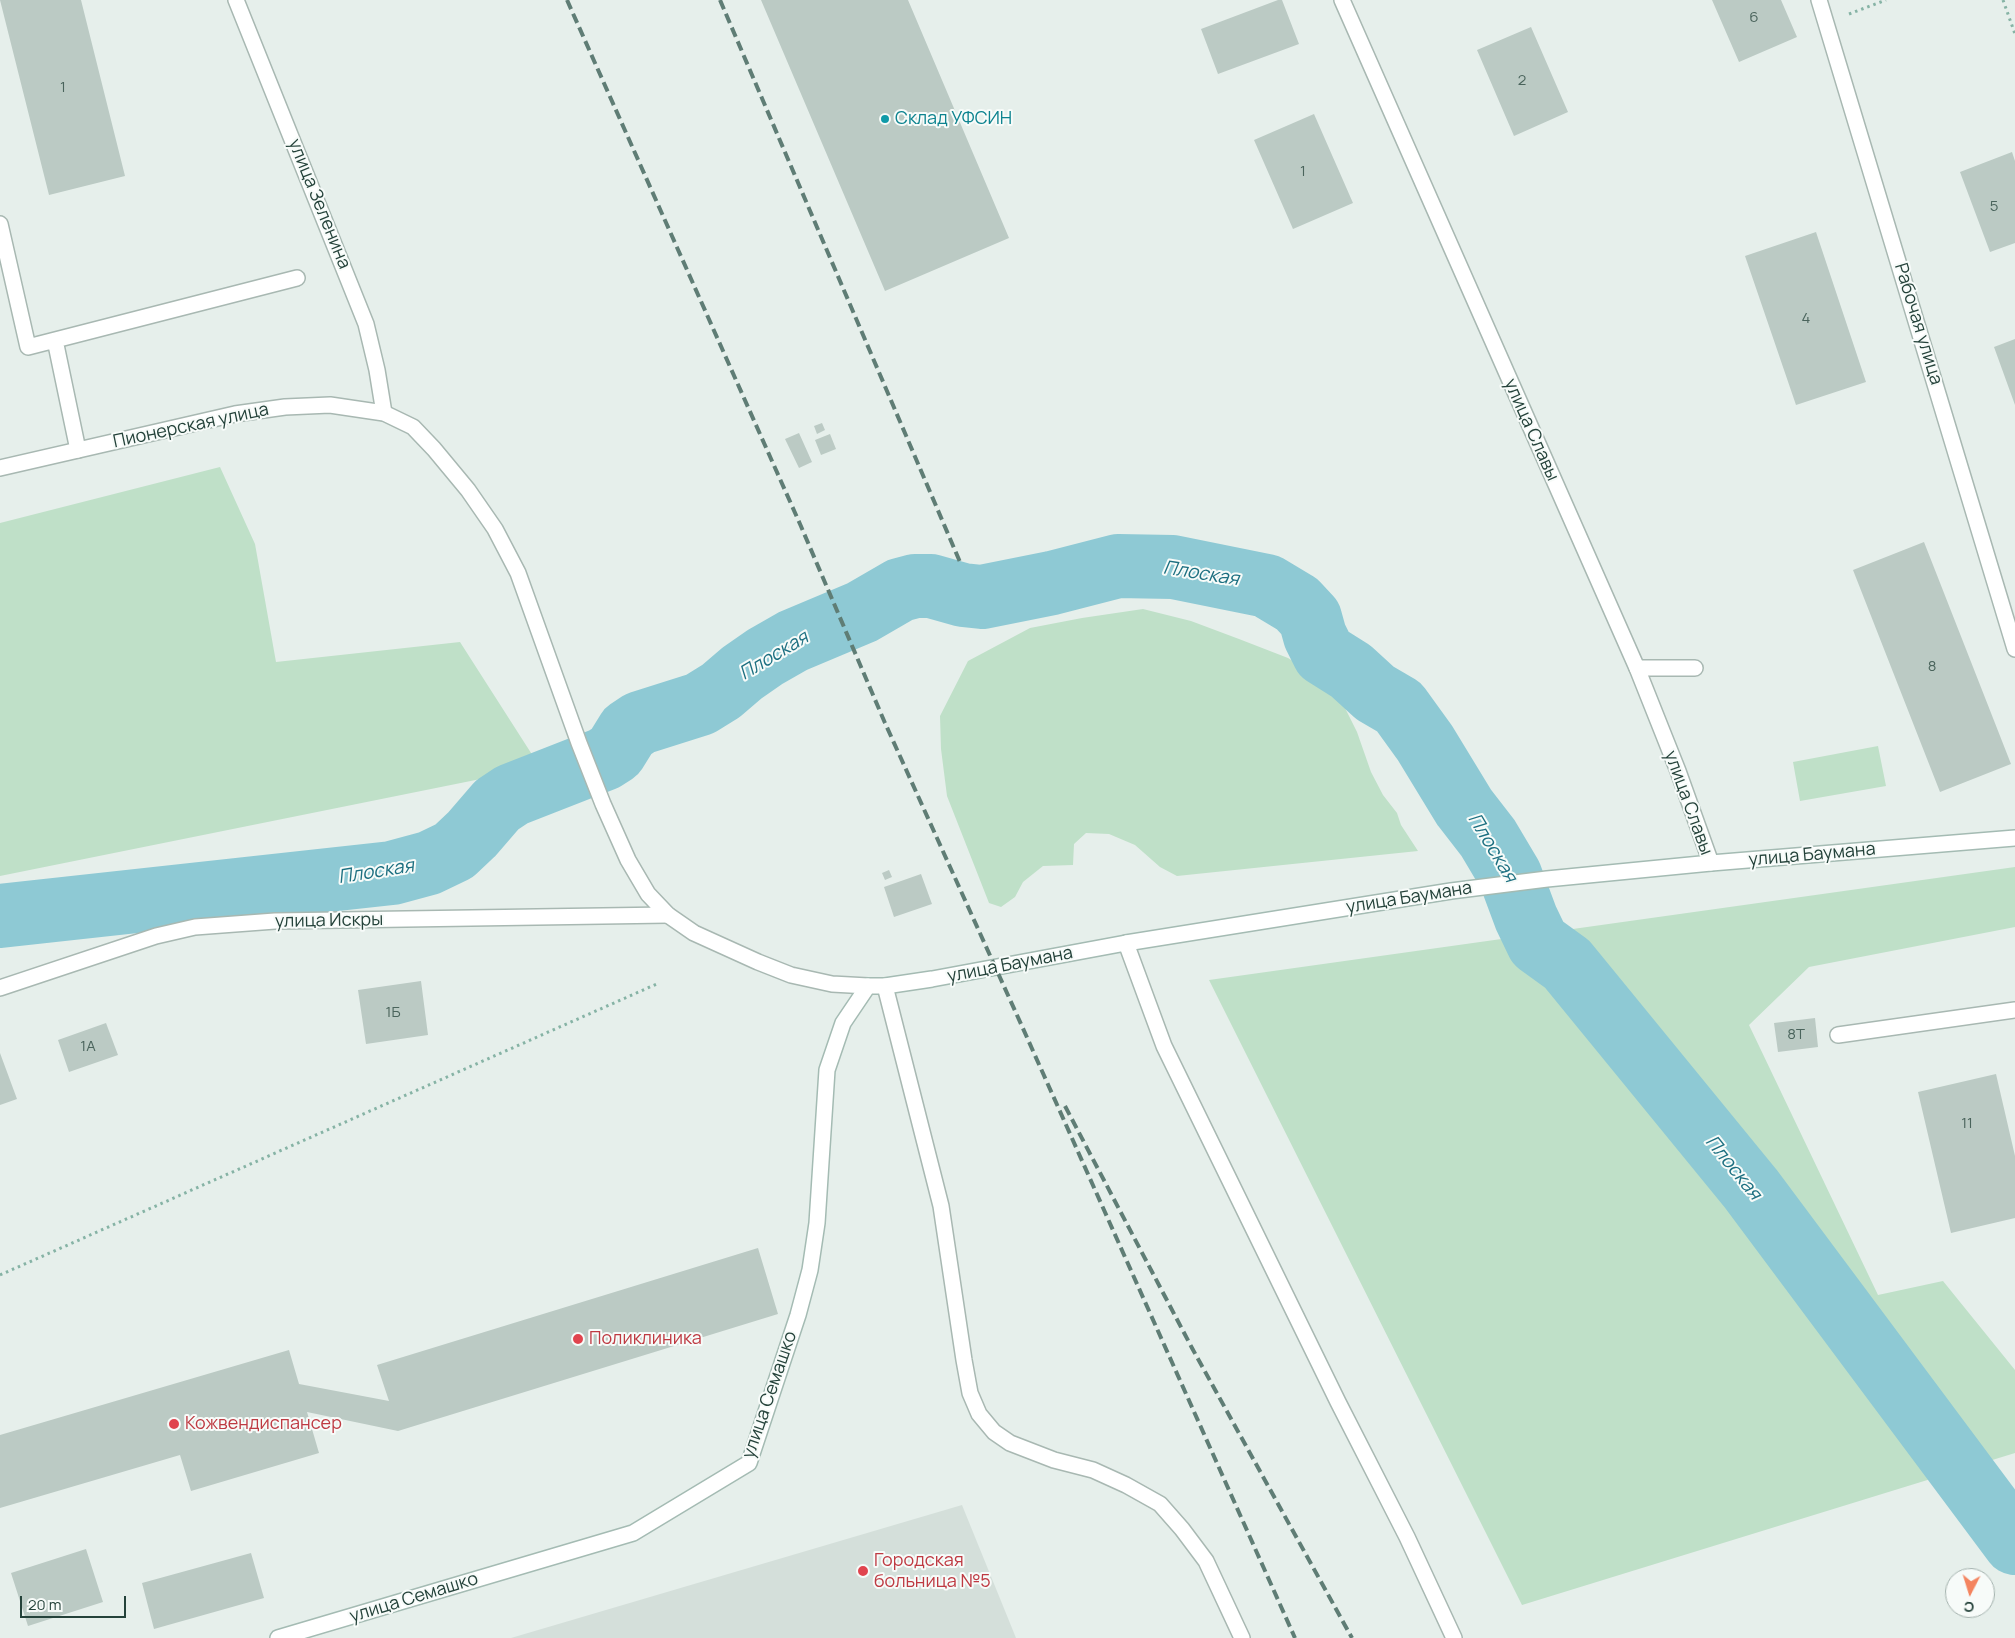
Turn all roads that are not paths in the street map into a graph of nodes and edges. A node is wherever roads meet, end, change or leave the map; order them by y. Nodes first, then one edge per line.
1 (236, 0) edge
2 (1342, 0) edge
3 (1819, 0) edge
4 (0, 224) edge
5 (297, 278) dead end
6 (55, 340) junction
7 (384, 413) junction
8 (78, 450) junction
9 (0, 468) edge
10 (2015, 649) edge
11 (1637, 668) junction
12 (1695, 668) dead end
13 (580, 744) joint
14 (2015, 838) edge
15 (1711, 863) junction
16 (668, 915) junction
17 (1126, 943) junction
18 (868, 986) junction
19 (885, 986) junction
20 (0, 988) edge
21 (2015, 1010) edge
22 (1838, 1036) dead end
23 (278, 1638) edge
24 (1242, 1638) edge
25 (1454, 1638) edge

1 - 7 street, улица Зеленина
2 - 11 street, улица Славы
3 - 10 street, Рабочая улица
4 - 6 street
5 - 6 street
6 - 8 street
7 - 8 street, Пионерская улица
7 - 13 street, Пионерская улица
8 - 9 street, Пионерская улица
11 - 12 street
11 - 15 street, улица Славы
13 - 16 street, улица Баумана
14 - 15 street, улица Баумана
15 - 17 street, улица Баумана
16 - 18 street, улица Баумана
16 - 20 street, улица Искры
17 - 19 street, улица Баумана
17 - 25 street
18 - 19 street, улица Баумана
18 - 23 street, улица Семашко
19 - 24 street
21 - 22 street

